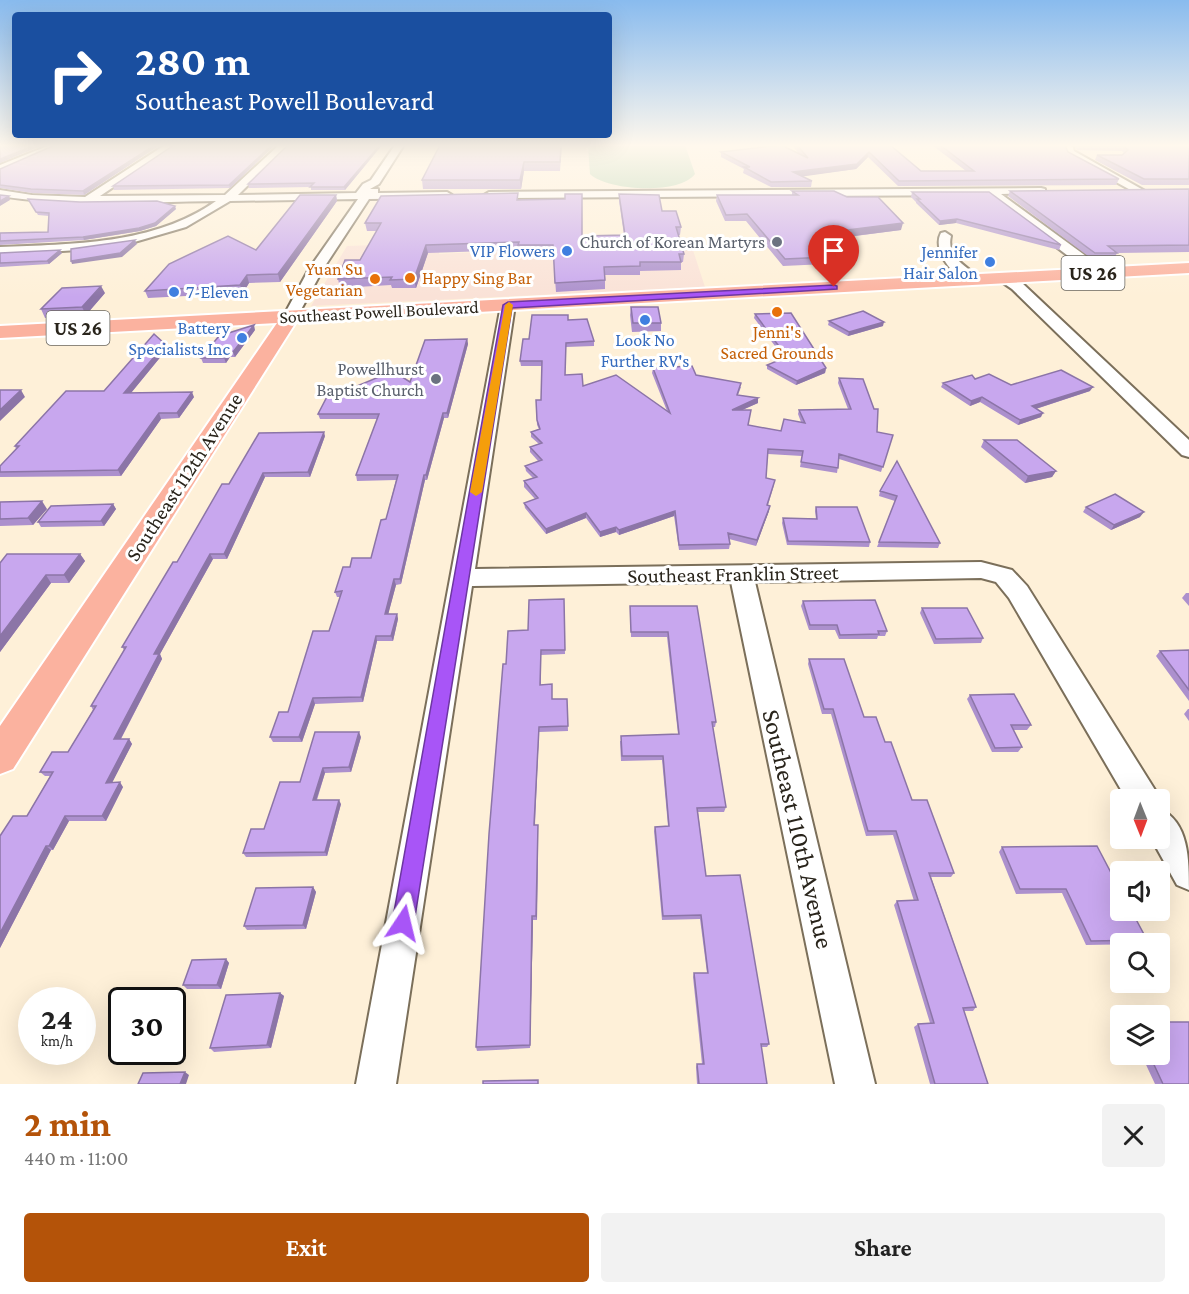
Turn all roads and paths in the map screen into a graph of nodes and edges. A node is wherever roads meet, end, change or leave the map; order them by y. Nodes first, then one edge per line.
1 (366, 195) edge
2 (20, 196) edge
3 (96, 196) edge
4 (228, 196) junction
5 (285, 196) edge
6 (996, 196) edge
7 (89, 200) junction
8 (945, 236) dead end
9 (0, 251) edge
10 (1086, 262) dead end
11 (1189, 268) edge
12 (1003, 278) junction
13 (974, 280) junction
14 (508, 305) junction
15 (290, 317) junction
16 (0, 332) edge
17 (1189, 451) edge
18 (741, 574) junction
19 (461, 578) junction
20 (0, 757) edge
21 (1137, 789) edge
22 (1170, 841) edge
23 (1189, 873) edge
24 (375, 1084) edge
25 (855, 1084) edge

1 - 15 street, Southeast 112th Avenue
2 - 7 street
3 - 7 street
4 - 5 street
4 - 7 street
4 - 9 street
6 - 10 street
8 - 13 street
11 - 12 main road, Southeast Powell Boulevard / US 26
12 - 13 main road, Southeast Powell Boulevard / US 26
12 - 17 street
13 - 14 main road, Southeast Powell Boulevard / US 26
14 - 15 main road, Southeast Powell Boulevard / US 26
14 - 19 street
15 - 16 main road, Southeast Powell Boulevard / US 26
15 - 20 main road, Southeast 112th Avenue
18 - 19 street, Southeast Franklin Street
18 - 21 street, Southeast Franklin Street
18 - 25 street, Southeast 110th Avenue
19 - 24 street
22 - 23 street

